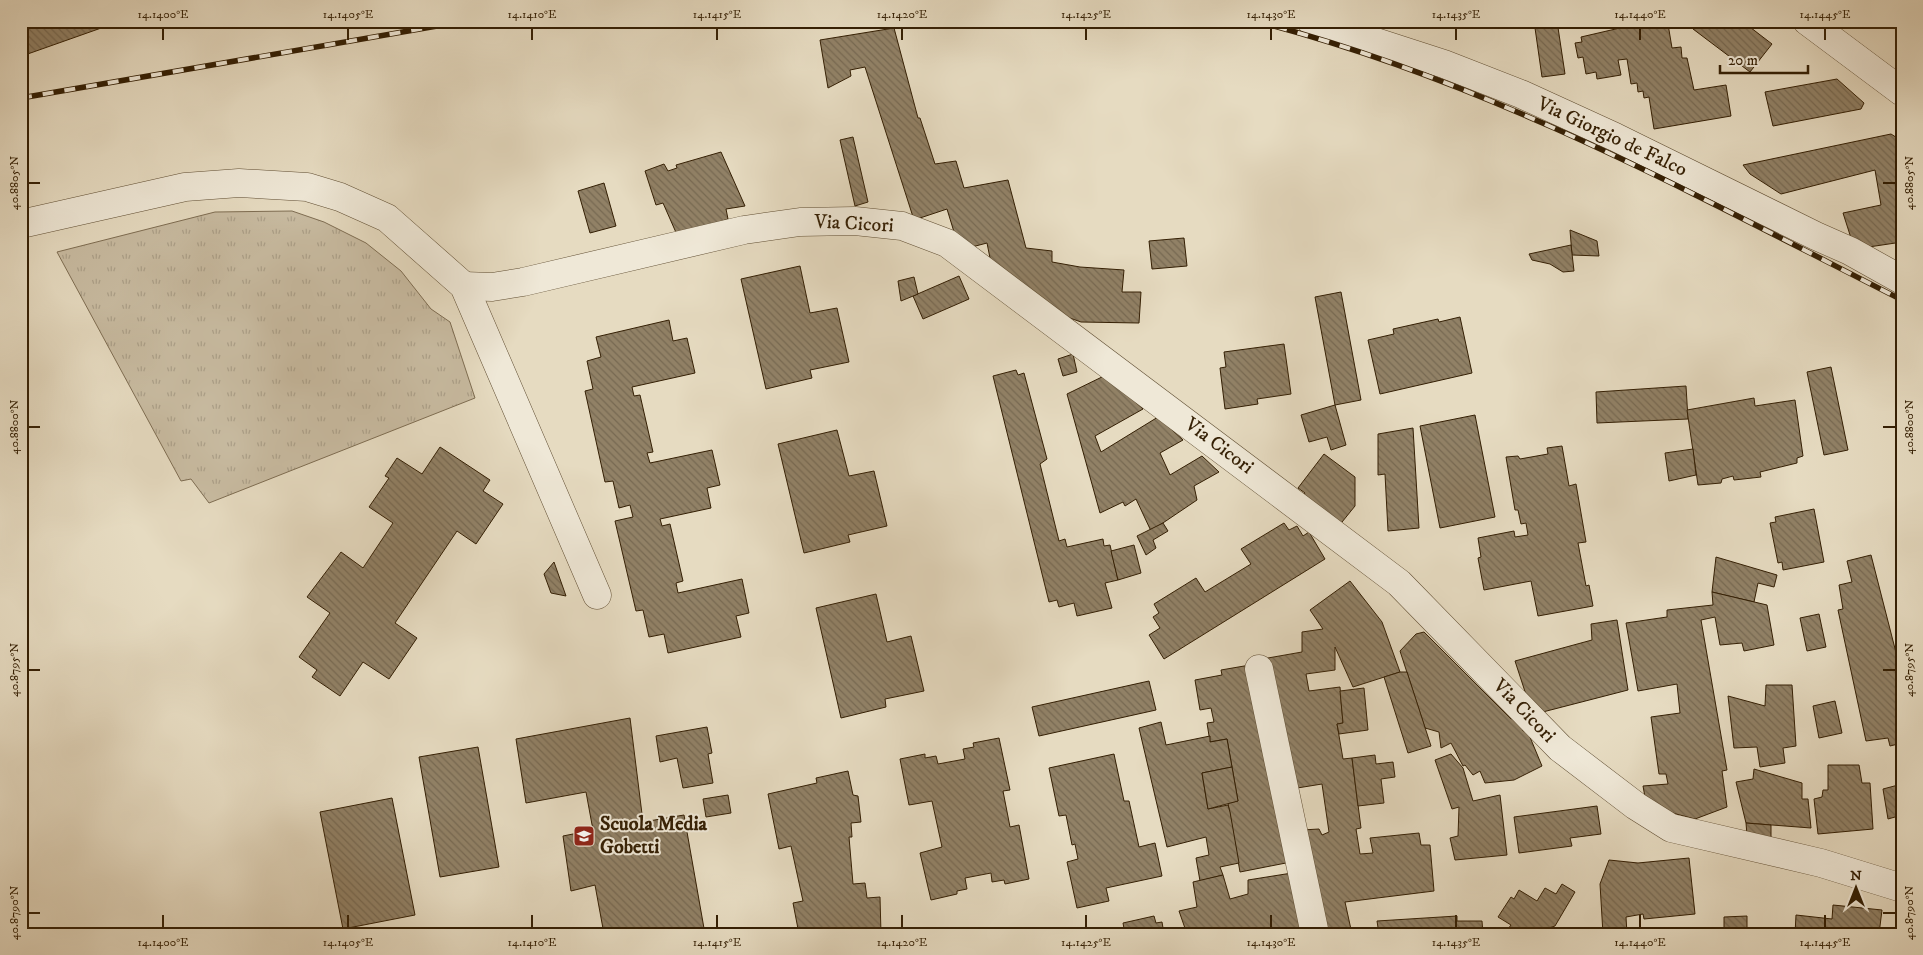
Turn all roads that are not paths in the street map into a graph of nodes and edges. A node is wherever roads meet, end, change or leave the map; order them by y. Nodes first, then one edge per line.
1 (1312, 21) edge
2 (1807, 21) edge
3 (1902, 92) edge
4 (21, 224) edge
5 (1902, 280) edge
6 (464, 286) junction
7 (597, 595) dead end
8 (1259, 669) dead end
9 (1902, 888) edge
10 (1315, 934) edge

1 - 5 street, Via Giorgio de Falco
2 - 3 street
4 - 6 street
6 - 7 street
6 - 9 street, Via Cicori
8 - 10 street

